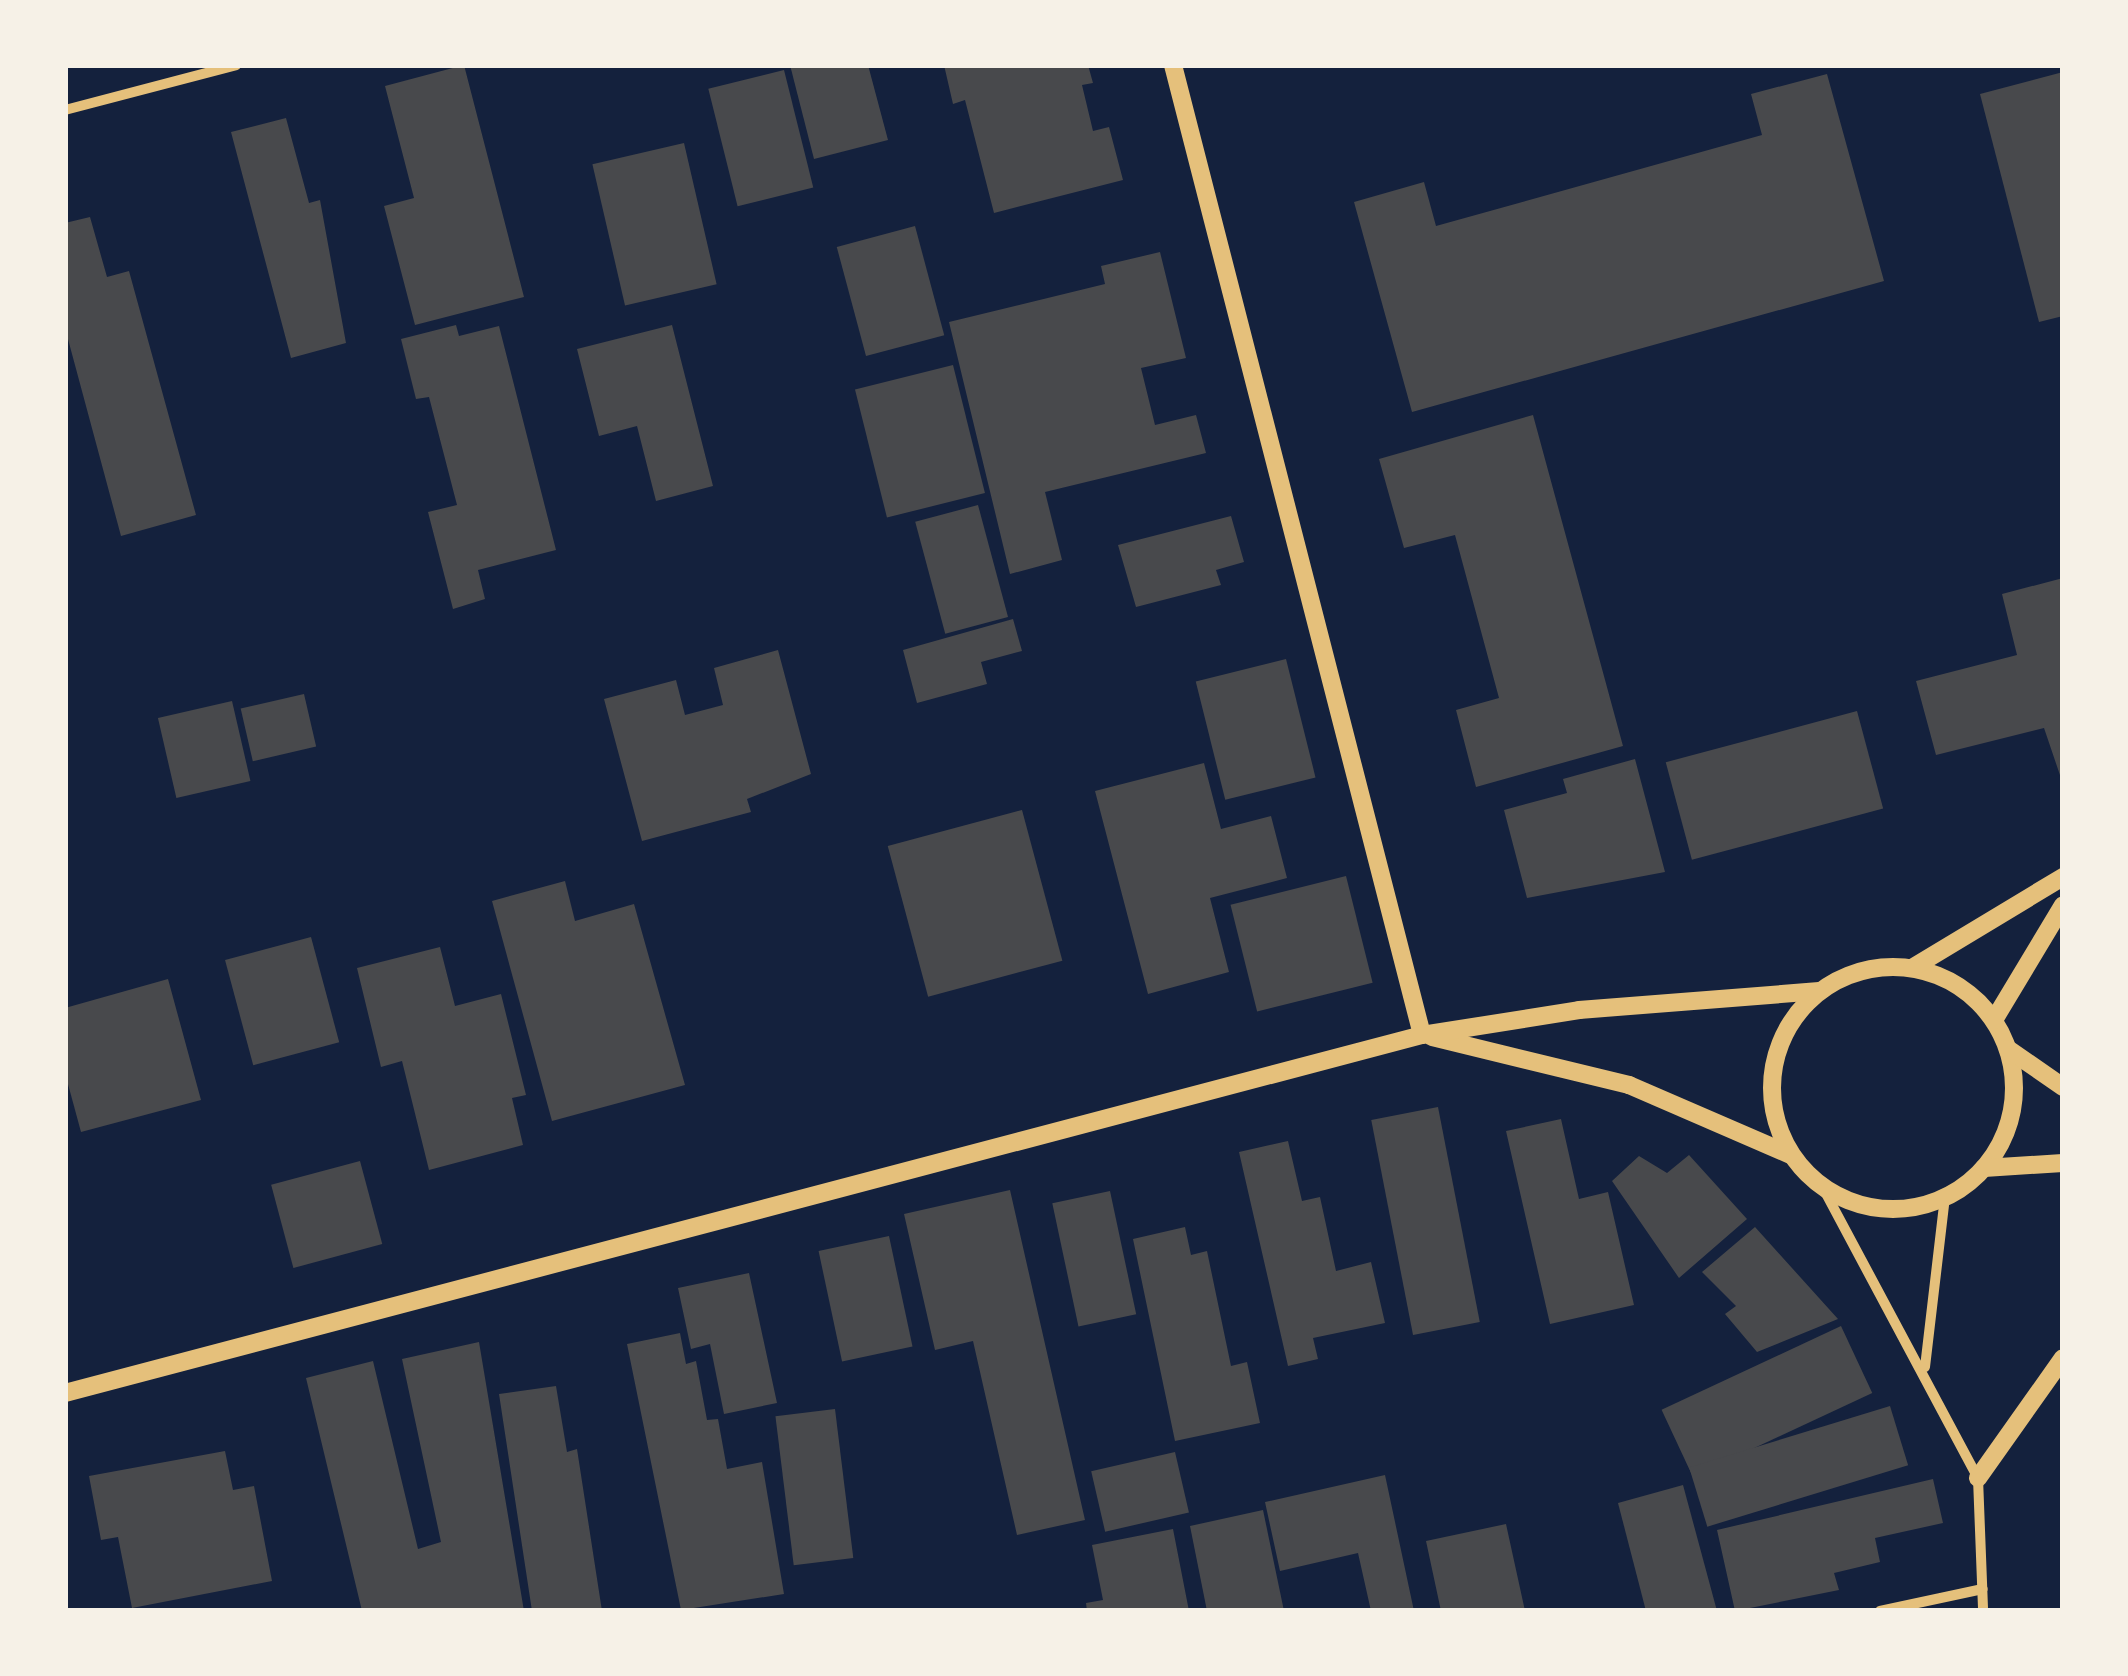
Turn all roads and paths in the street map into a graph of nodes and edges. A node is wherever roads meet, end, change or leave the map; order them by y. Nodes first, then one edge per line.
1 (236, 65) edge
2 (1172, 65) edge
3 (65, 110) edge
4 (2063, 877) edge
5 (2063, 906) edge
6 (1912, 968) junction
7 (1818, 991) junction
8 (1994, 1020) junction
9 (1422, 1035) junction
10 (2008, 1049) junction
11 (2063, 1086) edge
12 (1791, 1155) junction
13 (2063, 1163) edge
14 (1984, 1168) junction
15 (1823, 1188) junction
16 (1945, 1198) junction
17 (2063, 1358) edge
18 (1924, 1368) junction
19 (65, 1393) edge
20 (1978, 1478) junction
21 (1984, 1590) junction
22 (1880, 1611) edge
23 (1982, 1611) edge

1 - 3 street
2 - 9 street
4 - 6 street
5 - 8 street
6 - 7 street
6 - 8 street
7 - 9 street
7 - 12 street
8 - 10 street
9 - 12 street
9 - 19 street
10 - 11 street
10 - 14 street
12 - 15 street
13 - 14 street
14 - 16 street
15 - 16 street
15 - 18 street
16 - 18 street
17 - 20 street
18 - 20 street
20 - 21 street
21 - 22 street
21 - 23 street

